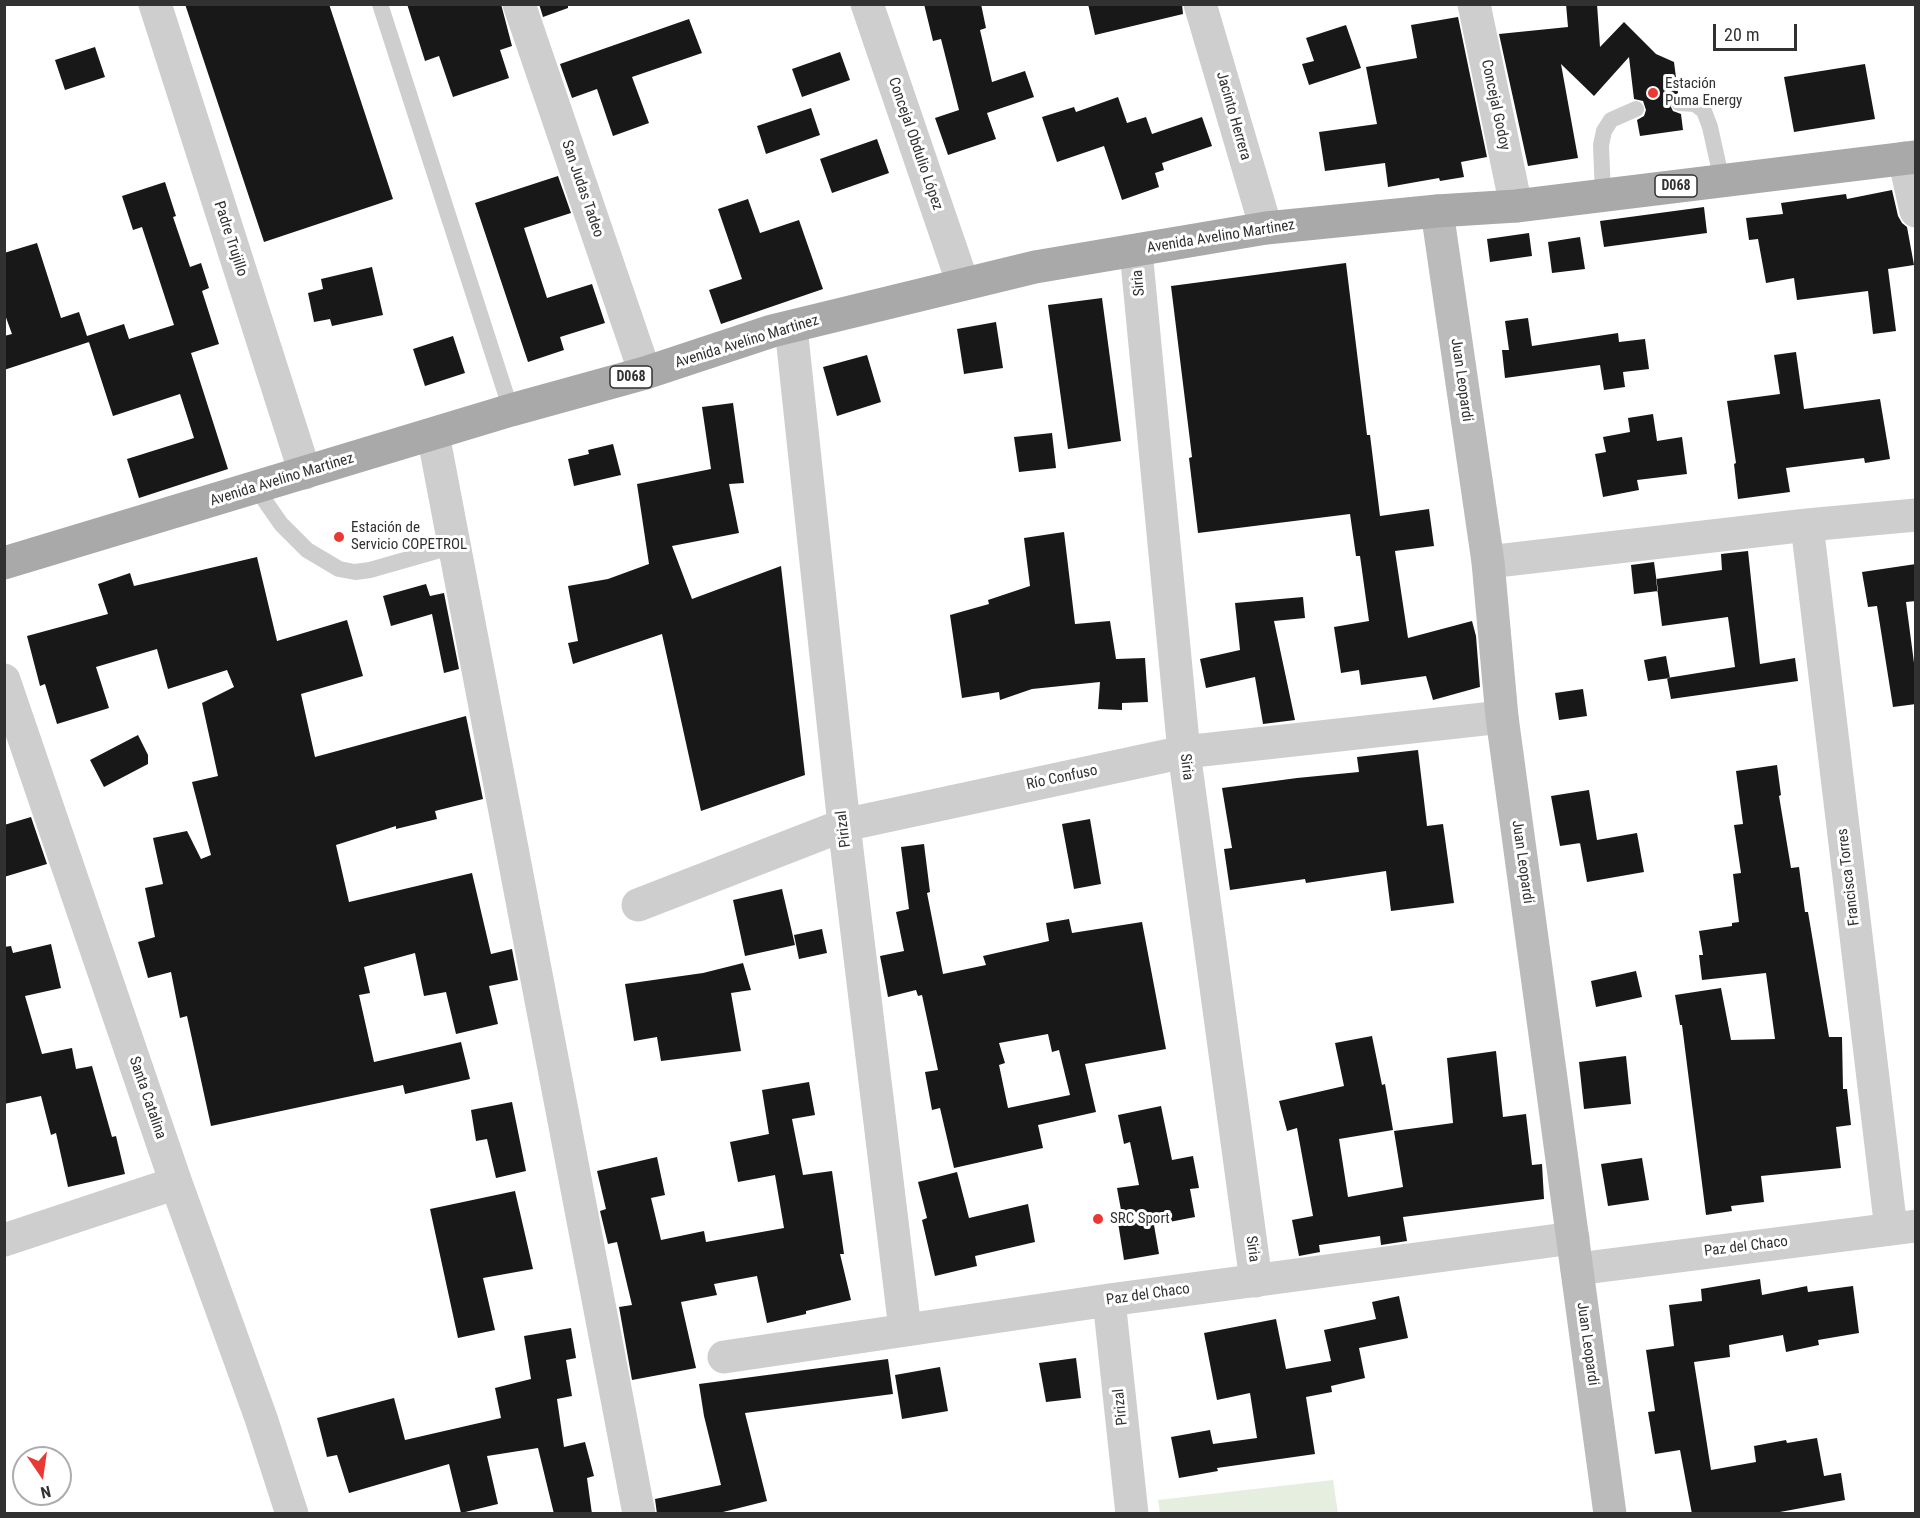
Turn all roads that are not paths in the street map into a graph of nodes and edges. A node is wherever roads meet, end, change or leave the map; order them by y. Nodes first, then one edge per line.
1 (155, 4) edge
2 (380, 4) edge
3 (519, 4) edge
4 (867, 4) edge
5 (1200, 4) edge
6 (1474, 4) edge
7 (1679, 103) dead end
8 (1636, 109) dead end
9 (1910, 157) edge
10 (1722, 181) junction
11 (1603, 195) junction
12 (1516, 206) junction
13 (1437, 211) junction
14 (1916, 212) edge
15 (1266, 228) junction
16 (1136, 251) junction
17 (963, 284) junction
18 (791, 327) junction
19 (645, 373) junction
20 (511, 410) junction
21 (433, 434) junction
22 (305, 473) junction
23 (256, 488) junction
24 (1916, 515) edge
25 (1807, 525) junction
26 (454, 546) junction
27 (1488, 562) junction
28 (4, 563) edge
29 (4, 680) edge
30 (1502, 717) junction
31 (1184, 752) junction
32 (844, 825) junction
33 (638, 904) dead end
34 (176, 1183) junction
35 (1903, 1228) edge
36 (4, 1240) edge
37 (1575, 1253) junction
38 (1256, 1281) junction
39 (1109, 1300) junction
40 (905, 1329) junction
41 (724, 1357) dead end
42 (292, 1514) edge
43 (639, 1514) edge
44 (1132, 1514) edge
45 (1610, 1514) edge

1 - 22 street, Padre Trujillo
2 - 20 lane
3 - 19 street, San Judas Tadeo
4 - 17 street, Concejal Obdulio López
5 - 15 street, Jacinto Herrera
6 - 12 street, Concejal Godoy
7 - 10 lane
8 - 11 lane
9 - 10 main road, D068
9 - 14 street
10 - 11 main road, D068
11 - 12 main road, D068
12 - 13 main road, D068
13 - 15 main road, Avenida Avelino Martinez / D068
13 - 27 main road, Juan Leopardi
15 - 16 main road, Avenida Avelino Martinez / D068
16 - 17 main road, Avenida Avelino Martinez / D068
16 - 31 street, Siria
17 - 18 main road, Avenida Avelino Martinez / D068
18 - 19 main road, Avenida Avelino Martinez / D068
18 - 32 street, Pirizal
19 - 20 main road, Avenida Avelino Martinez / D068
20 - 21 main road, Avenida Avelino Martinez / D068
21 - 22 main road, Avenida Avelino Martinez / D068
21 - 26 street
22 - 23 main road, Avenida Avelino Martinez / D068
23 - 26 lane
23 - 28 main road, Avenida Avelino Martinez / D068
24 - 25 street
25 - 27 street
25 - 35 street, Francisca Torres
26 - 43 street
27 - 30 main road, Juan Leopardi
29 - 34 street, Santa Catalina
30 - 31 street, Río Confuso
30 - 37 main road, Juan Leopardi
31 - 32 street, Río Confuso
31 - 38 street, Siria
32 - 33 street, Río Confuso
32 - 40 street, Pirizal
34 - 36 street
34 - 42 street, Santa Catalina
35 - 37 street, Paz del Chaco
37 - 38 street, Paz del Chaco
37 - 45 main road, Juan Leopardi
38 - 39 street, Paz del Chaco
39 - 40 street, Paz del Chaco
39 - 44 street, Pirizal
40 - 41 street, Paz del Chaco

